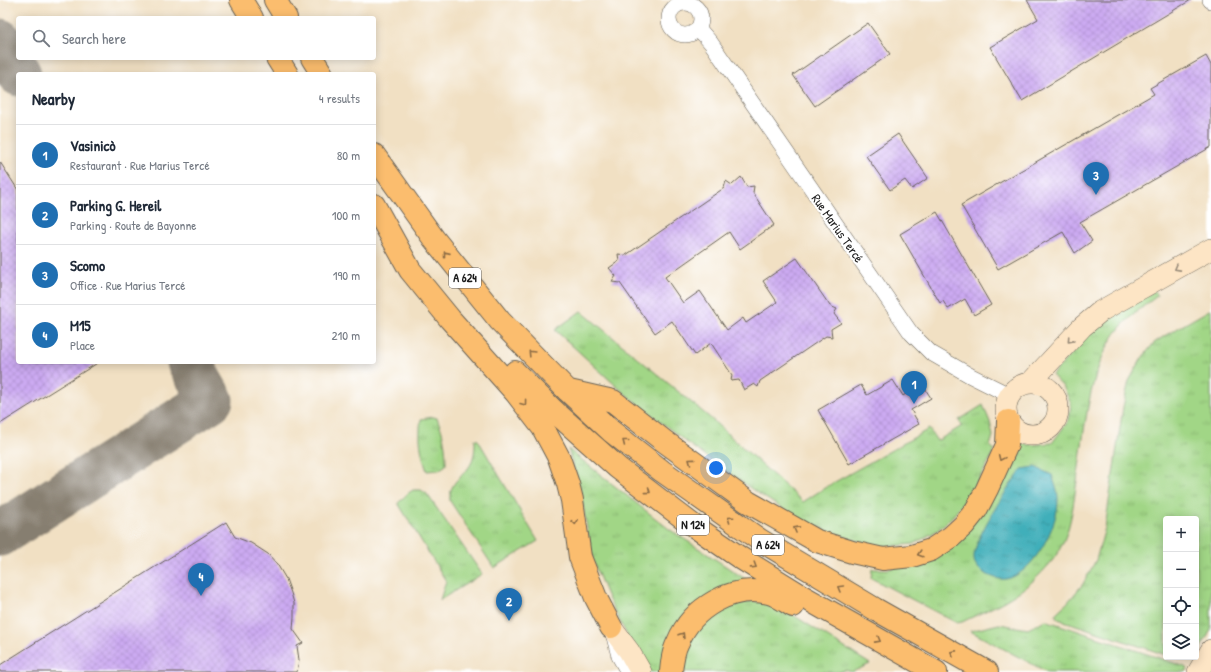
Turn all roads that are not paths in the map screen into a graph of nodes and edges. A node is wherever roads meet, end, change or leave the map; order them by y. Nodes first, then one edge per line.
1 (240, 0) edge
2 (275, 0) edge
3 (676, 3) edge
4 (251, 16) edge
5 (285, 16) edge
6 (698, 28) junction
7 (278, 60) edge
8 (313, 60) edge
9 (287, 72) edge
10 (321, 72) edge
11 (376, 158) edge
12 (376, 206) edge
13 (376, 208) edge
14 (1211, 249) edge
15 (1031, 382) junction
16 (568, 391) junction
17 (1009, 395) junction
18 (554, 411) joint
19 (1008, 421) junction
20 (844, 621) junction
21 (611, 627) junction
22 (1211, 650) edge
23 (628, 672) edge
24 (641, 672) edge
25 (671, 672) edge
26 (936, 672) edge
27 (987, 672) edge
28 (1198, 672) edge

1 - 4 highway
2 - 5 highway
3 - 6 street
3 - 6 street
6 - 17 street, Rue Marius Tercé
7 - 9 highway
8 - 10 highway
16 -> 11 highway, A 624
12 - 18 highway, A 624
13 -> 21 highway
14 -> 15 main road
15 - 17 main road
15 - 19 main road
19 -> 16 highway
27 -> 16 highway, A 624
17 - 19 main road
18 -> 20 highway, N 124
25 -> 20 highway
20 -> 26 highway, N 124
21 - 23 street
21 - 24 main road
22 - 28 main road

